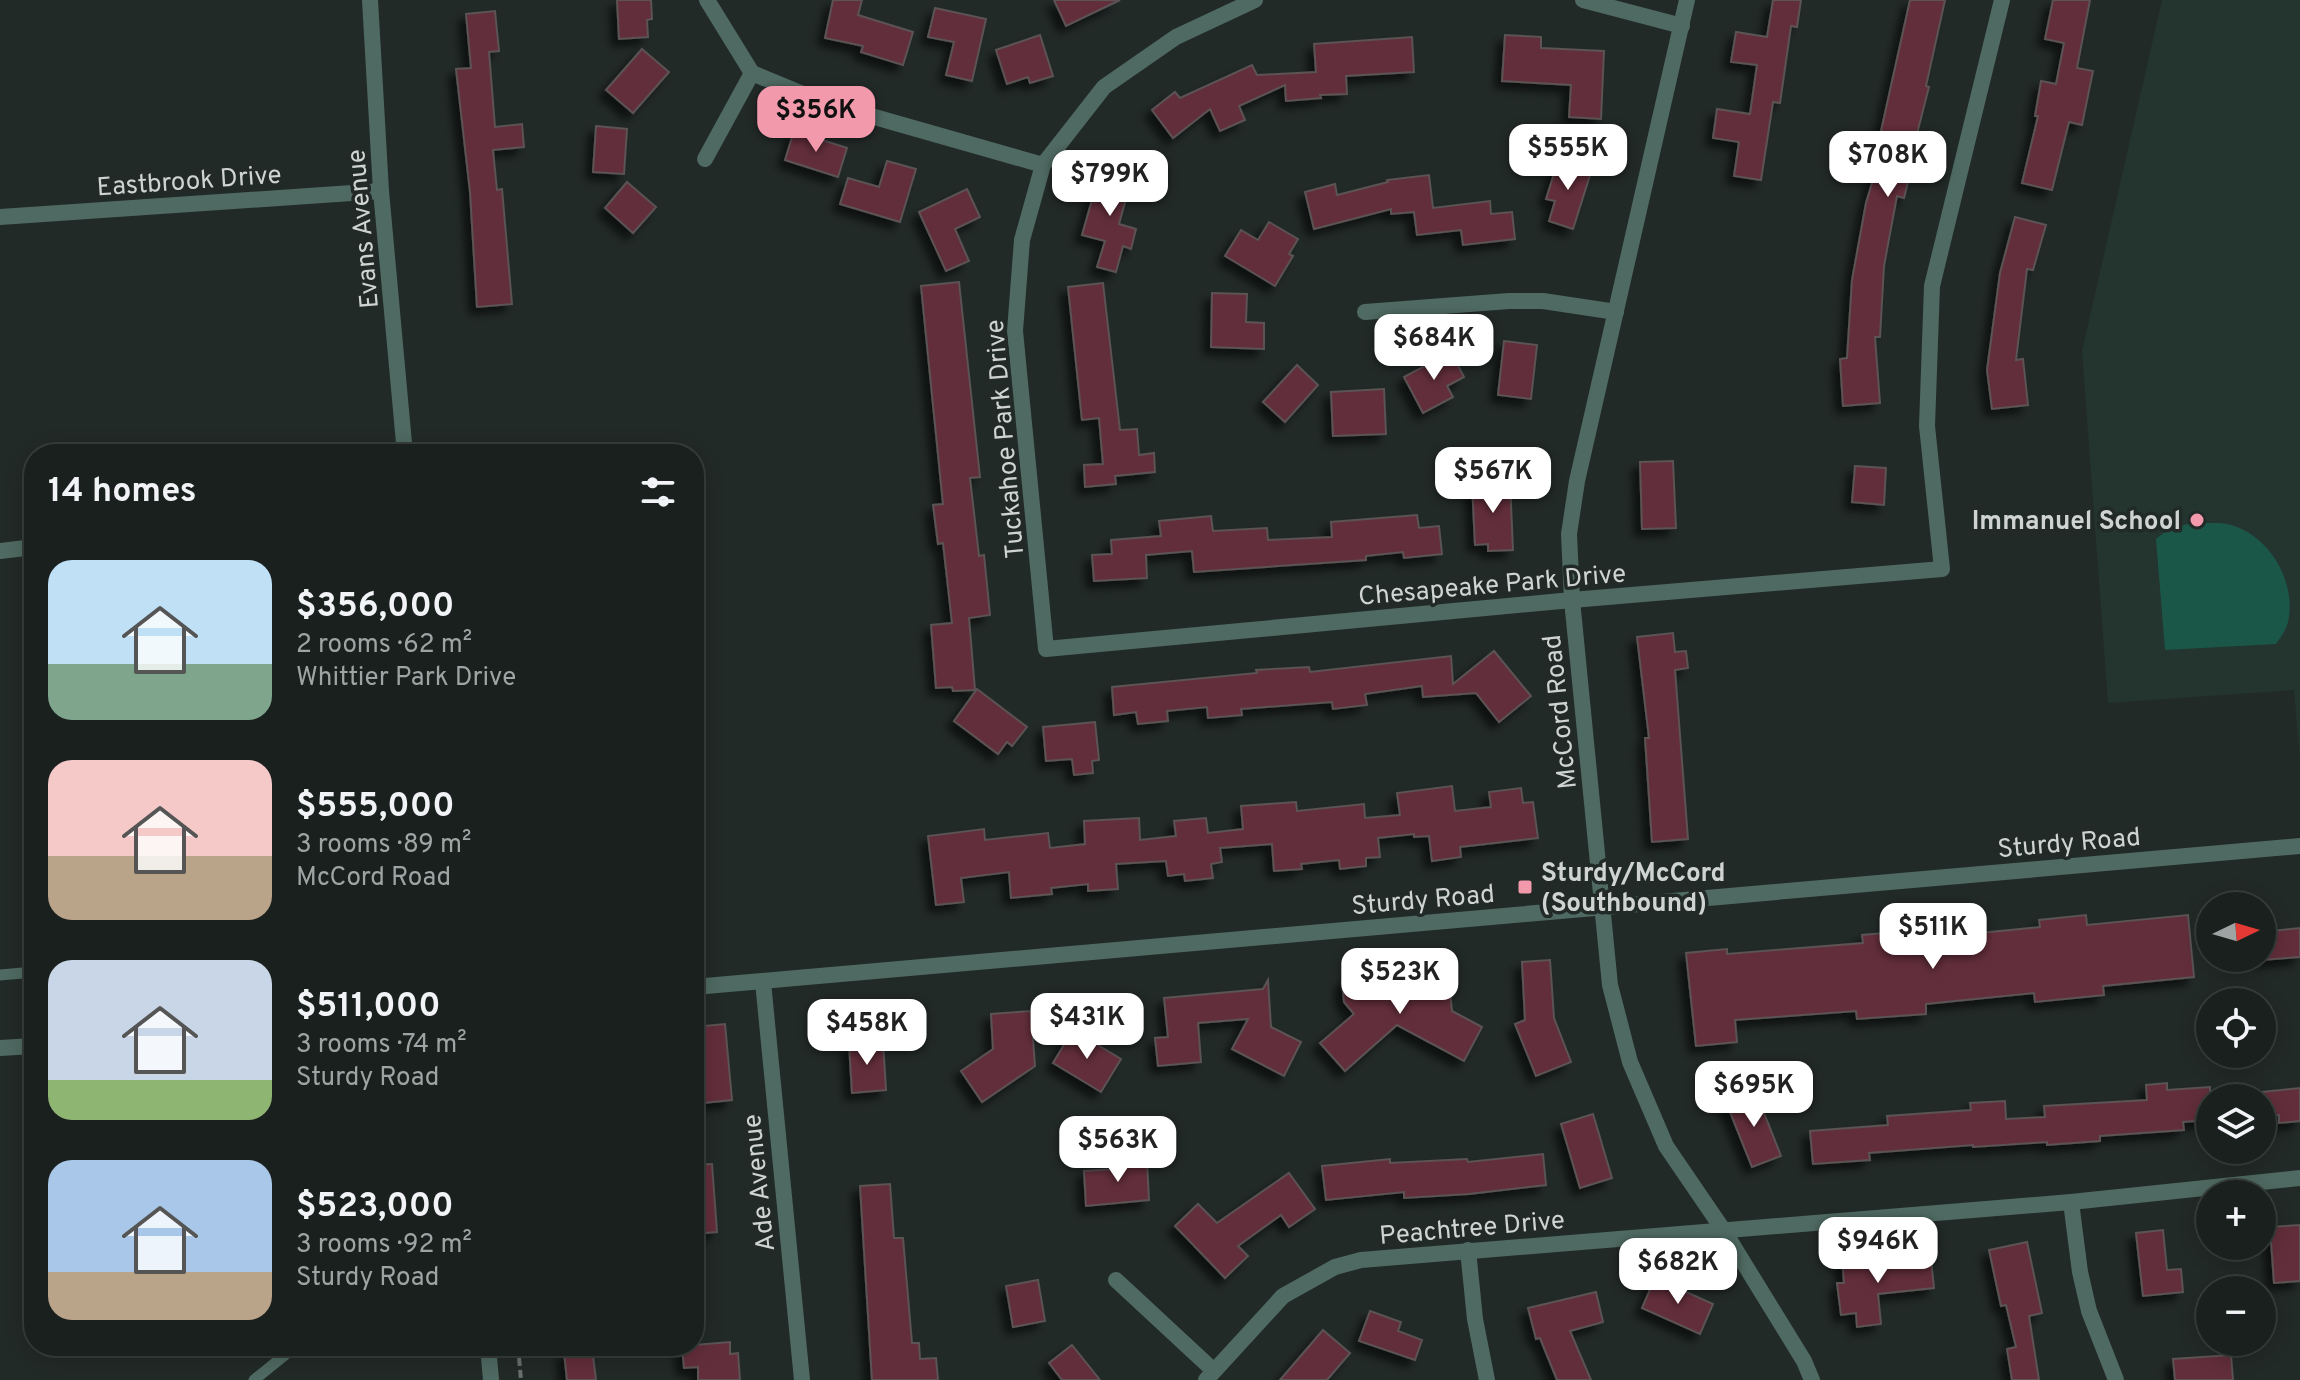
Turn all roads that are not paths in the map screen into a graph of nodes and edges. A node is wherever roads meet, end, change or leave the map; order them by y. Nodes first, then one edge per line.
1 (370, 0) edge
2 (707, 0) edge
3 (1255, 0) edge
4 (1583, 0) edge
5 (1687, 0) edge
6 (2002, 0) edge
7 (1682, 26) junction
8 (752, 73) junction
9 (705, 159) dead end
10 (1043, 165) junction
11 (381, 191) junction
12 (0, 217) edge
13 (1365, 312) dead end
14 (1616, 312) junction
15 (404, 444) edge
16 (24, 548) edge
17 (0, 551) edge
18 (1572, 600) junction
19 (1046, 649) joint
20 (2300, 846) edge
21 (1603, 907) junction
22 (24, 973) edge
23 (0, 975) edge
24 (763, 982) junction
25 (704, 986) edge
26 (24, 1047) edge
27 (0, 1048) edge
28 (2300, 1178) edge
29 (2071, 1202) junction
30 (1724, 1231) junction
31 (1468, 1250) junction
32 (1116, 1280) dead end
33 (284, 1356) edge
34 (489, 1356) edge
35 (1210, 1375) edge
36 (254, 1380) edge
37 (491, 1380) edge
38 (802, 1380) edge
39 (1487, 1380) edge
40 (1812, 1380) edge
41 (2116, 1380) edge

1 - 11 street, Evans Avenue
2 - 8 street
3 - 10 street, Tuckahoe Park Drive
4 - 7 street
5 - 7 street, McCord Road
6 - 18 street, Chesapeake Park Drive
7 - 14 street, McCord Road
8 - 9 street
8 - 10 street
10 - 19 street, Tuckahoe Park Drive
11 - 12 street, Eastbrook Drive
11 - 15 street, Evans Avenue
13 - 14 street
14 - 18 street, McCord Road
16 - 17 street
18 - 19 street, Chesapeake Park Drive
18 - 21 street, McCord Road
20 - 21 street, Sturdy Road
21 - 24 street, Sturdy Road
21 - 30 street, McCord Road
22 - 23 lane
24 - 25 street, Sturdy Road
24 - 38 street, Ade Avenue
26 - 27 street
28 - 29 street, Peachtree Drive
29 - 30 street, Peachtree Drive
29 - 41 street
30 - 31 street, Peachtree Drive
30 - 40 street, McCord Road
31 - 35 street, Peachtree Drive
31 - 39 street
32 - 35 street, Peachtree Drive
33 - 36 lane
34 - 37 street

